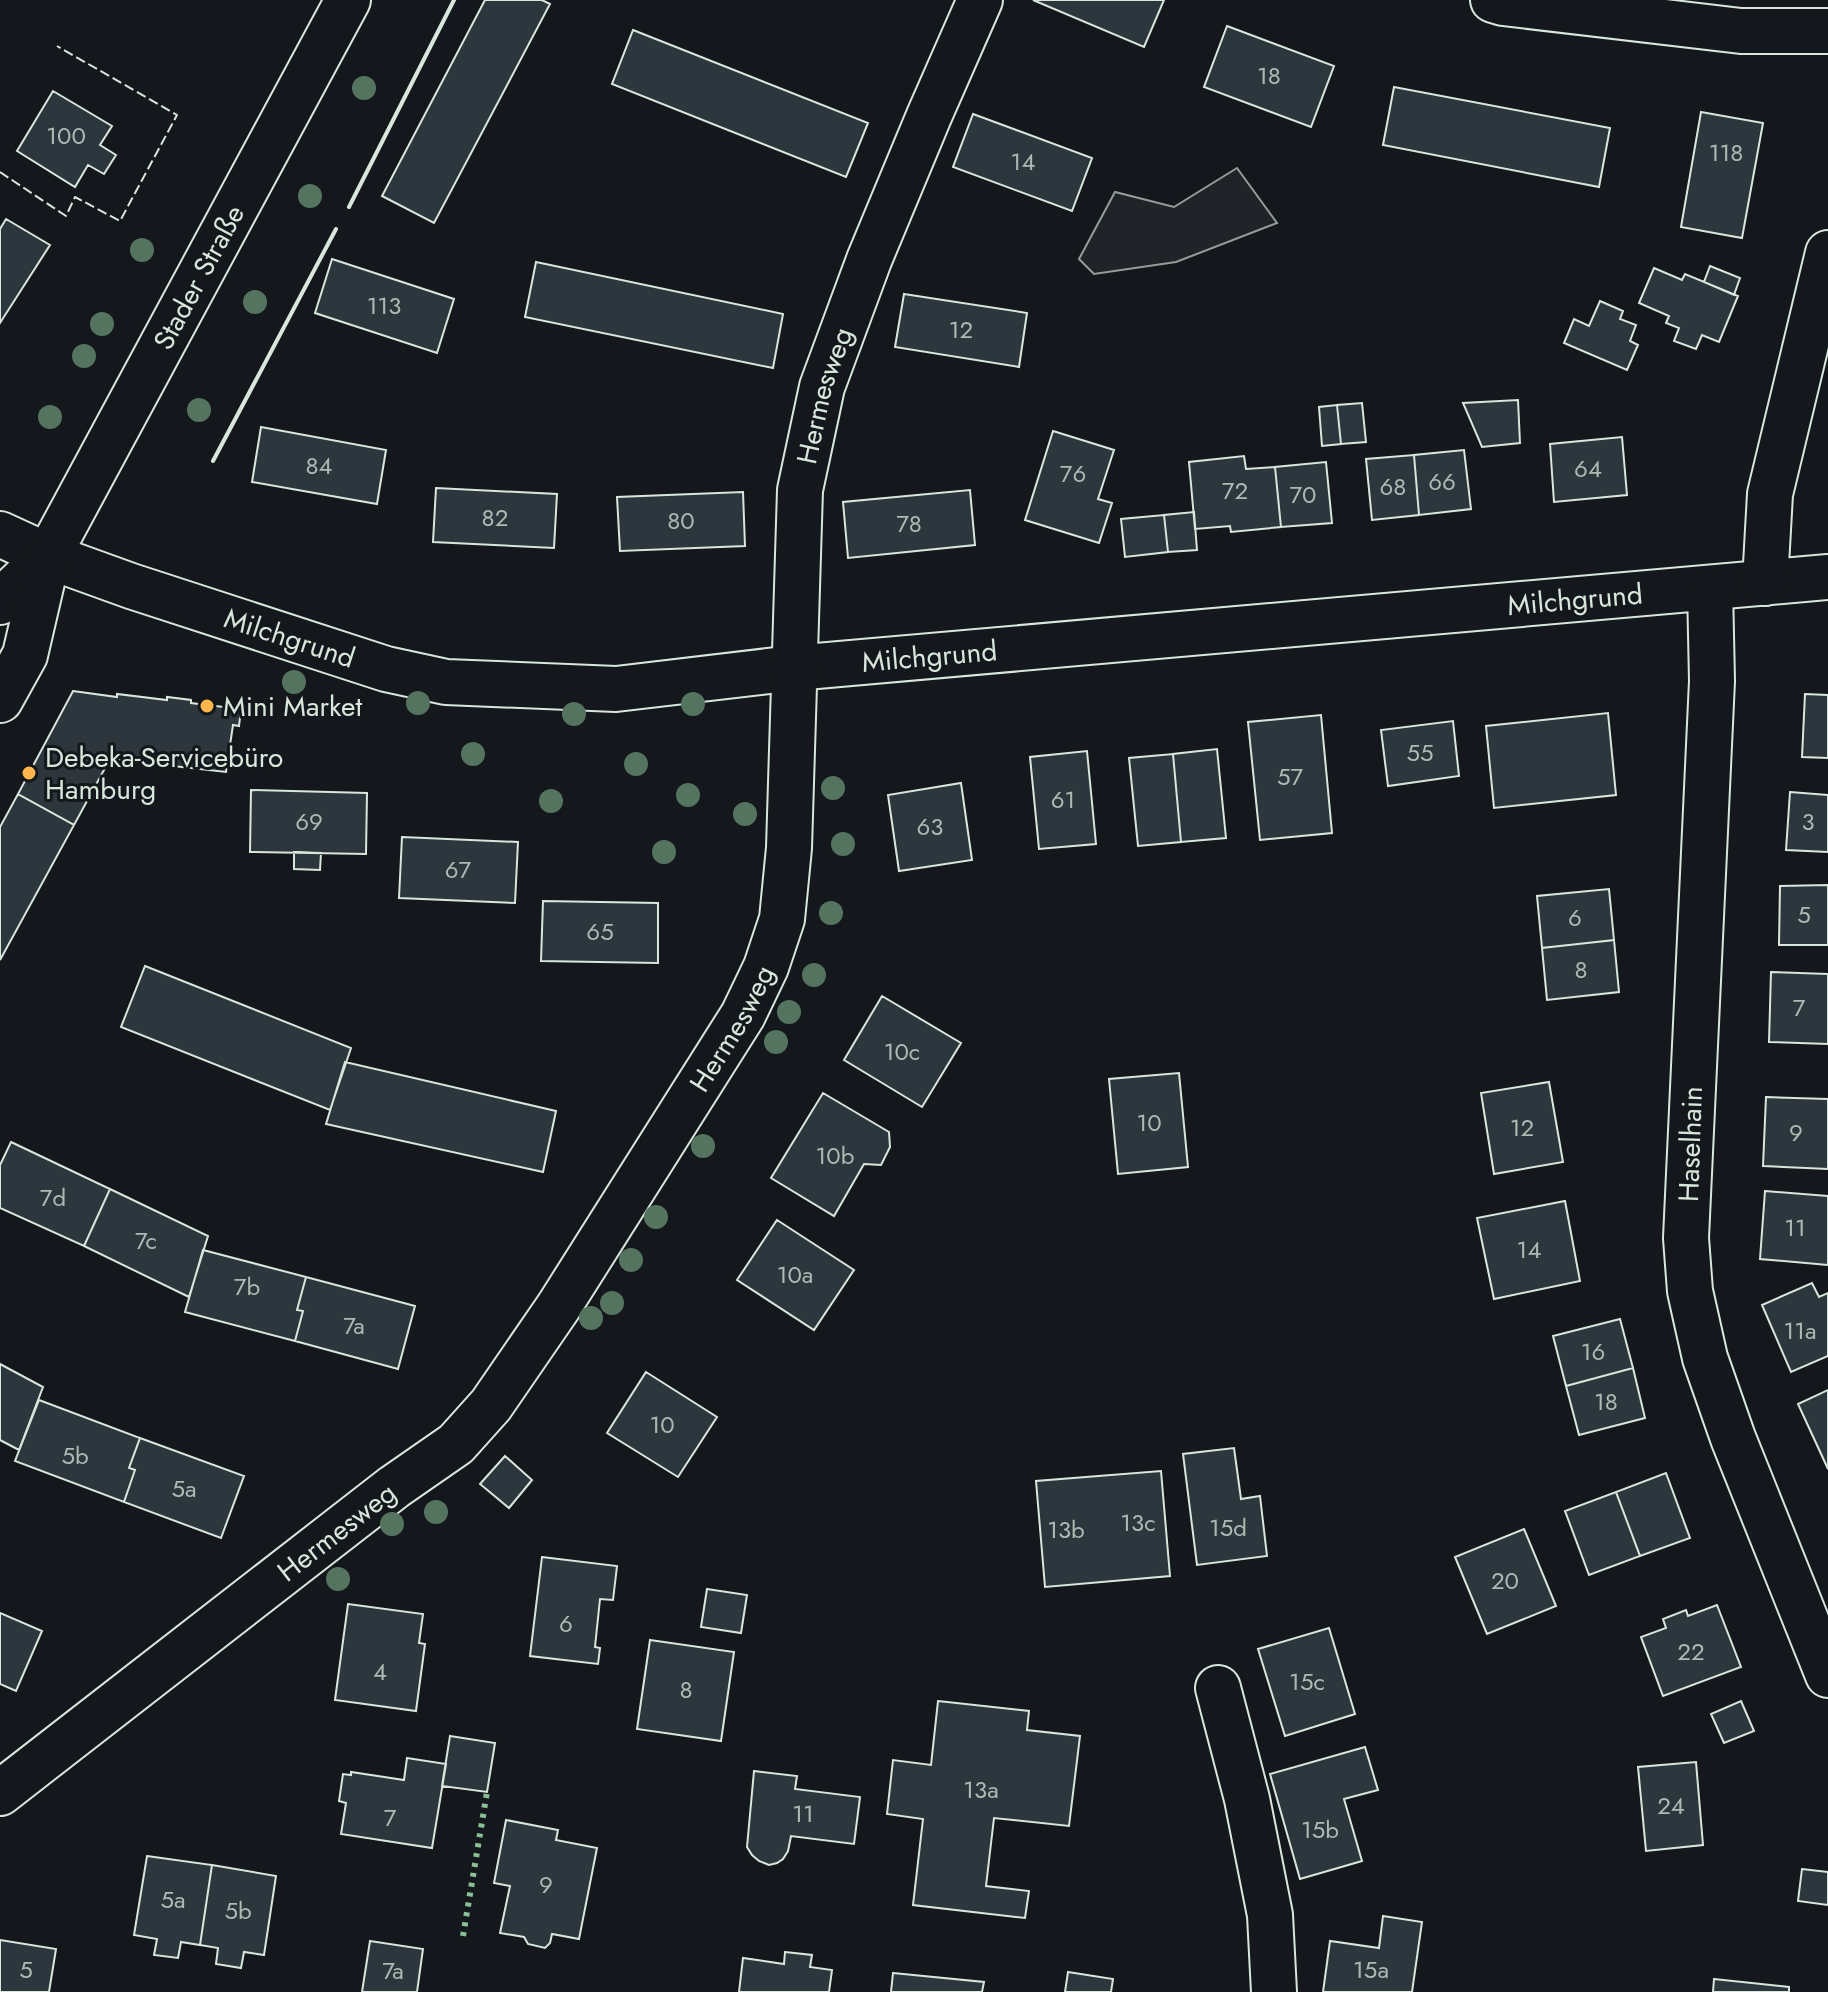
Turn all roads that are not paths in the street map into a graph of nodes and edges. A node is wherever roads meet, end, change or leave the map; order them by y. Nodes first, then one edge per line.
1 (348, 0) edge
2 (980, 0) edge
3 (1493, 0) edge
4 (1828, 31) edge
5 (1828, 253) edge
6 (0, 534) edge
7 (48, 556) junction
8 (1828, 577) edge
9 (1765, 583) junction
10 (1710, 588) junction
11 (0, 602) edge
12 (794, 668) junction
13 (0, 700) edge
14 (1828, 1675) edge
15 (1218, 1688) dead end
16 (0, 1793) edge
17 (1274, 1992) edge

1 - 7 street, Stader Straße
2 - 12 street, Hermesweg
3 - 4 street
5 - 9 street
6 - 7 street, Milchgrund
7 - 11 street, Stader Straße
7 - 12 street, Milchgrund
7 - 13 street, Stader Straße
8 - 9 street, Milchgrund
9 - 10 street, Milchgrund
10 - 12 street, Milchgrund
10 - 14 street, Haselhain
12 - 16 street, Hermesweg
15 - 17 street

